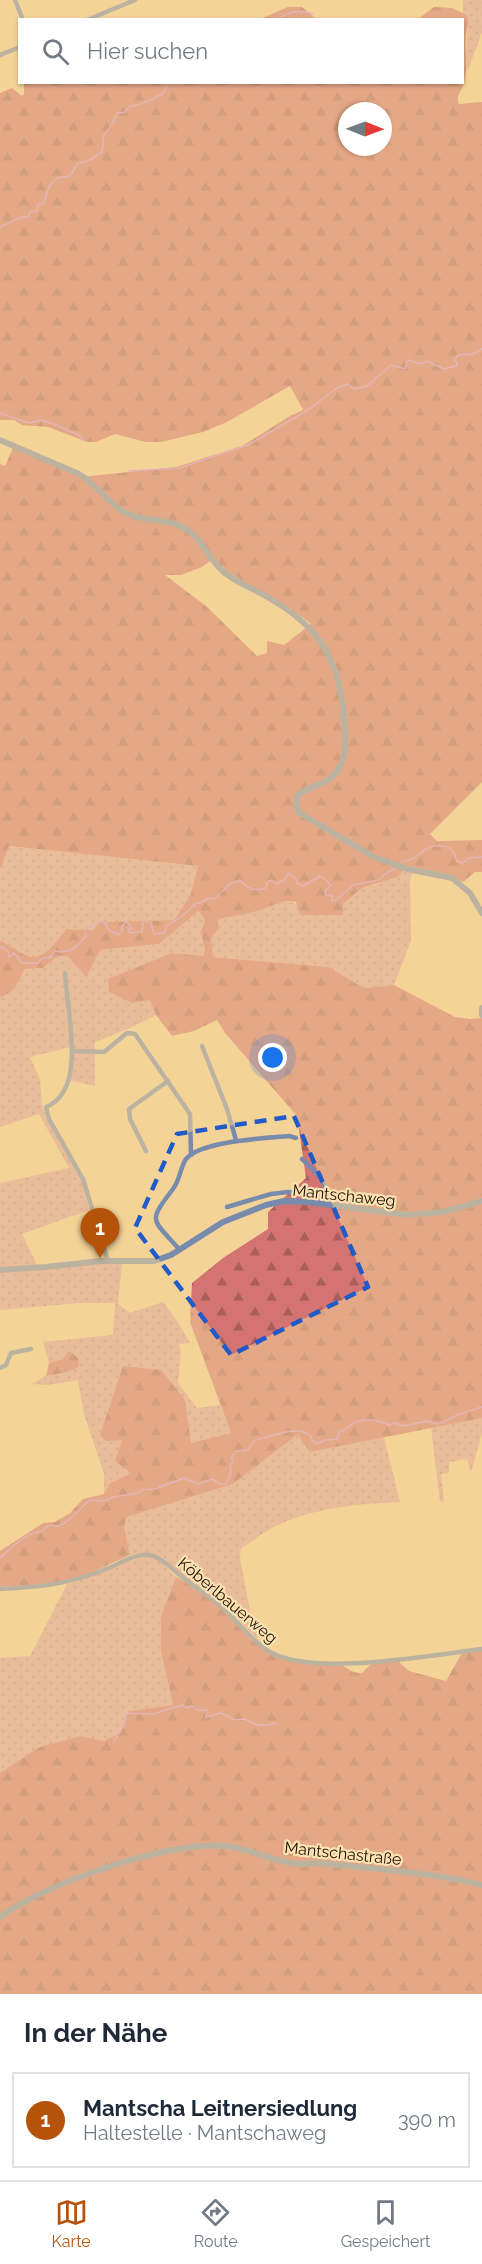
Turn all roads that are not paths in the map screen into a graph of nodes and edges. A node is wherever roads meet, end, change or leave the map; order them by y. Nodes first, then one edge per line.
1 (15, 0) edge
2 (135, 0) edge
3 (22, 18) edge
4 (92, 18) edge
5 (18, 48) edge
6 (0, 56) edge
7 (0, 440) edge
8 (482, 913) edge
9 (65, 973) dead end
10 (482, 1008) edge
11 (482, 1015) edge
12 (202, 1046) dead end
13 (72, 1051) junction
14 (168, 1081) junction
15 (296, 1138) dead end
16 (236, 1140) junction
17 (146, 1151) dead end
18 (191, 1155) junction
19 (302, 1159) dead end
20 (482, 1202) edge
21 (326, 1204) junction
22 (227, 1207) dead end
23 (179, 1249) junction
24 (108, 1261) junction
25 (0, 1270) edge
26 (31, 1349) dead end
27 (0, 1368) edge
28 (0, 1589) edge
29 (482, 1649) edge
30 (482, 1885) edge
31 (0, 1917) edge

1 - 3 street
2 - 4 street
5 - 6 street
7 - 8 street
9 - 13 street
10 - 11 street
12 - 16 street
13 - 14 street
13 - 24 street
14 - 17 street
14 - 18 street
15 - 16 street
16 - 18 street
18 - 23 street
19 - 21 street
20 - 21 street, Mantschaweg
21 - 22 street
21 - 23 street, Mantschaweg
23 - 24 street, Mantschaweg
24 - 25 street, Mantschaweg
26 - 27 street
28 - 29 street, Köberlbauerweg
30 - 31 street, Mantschastraße

